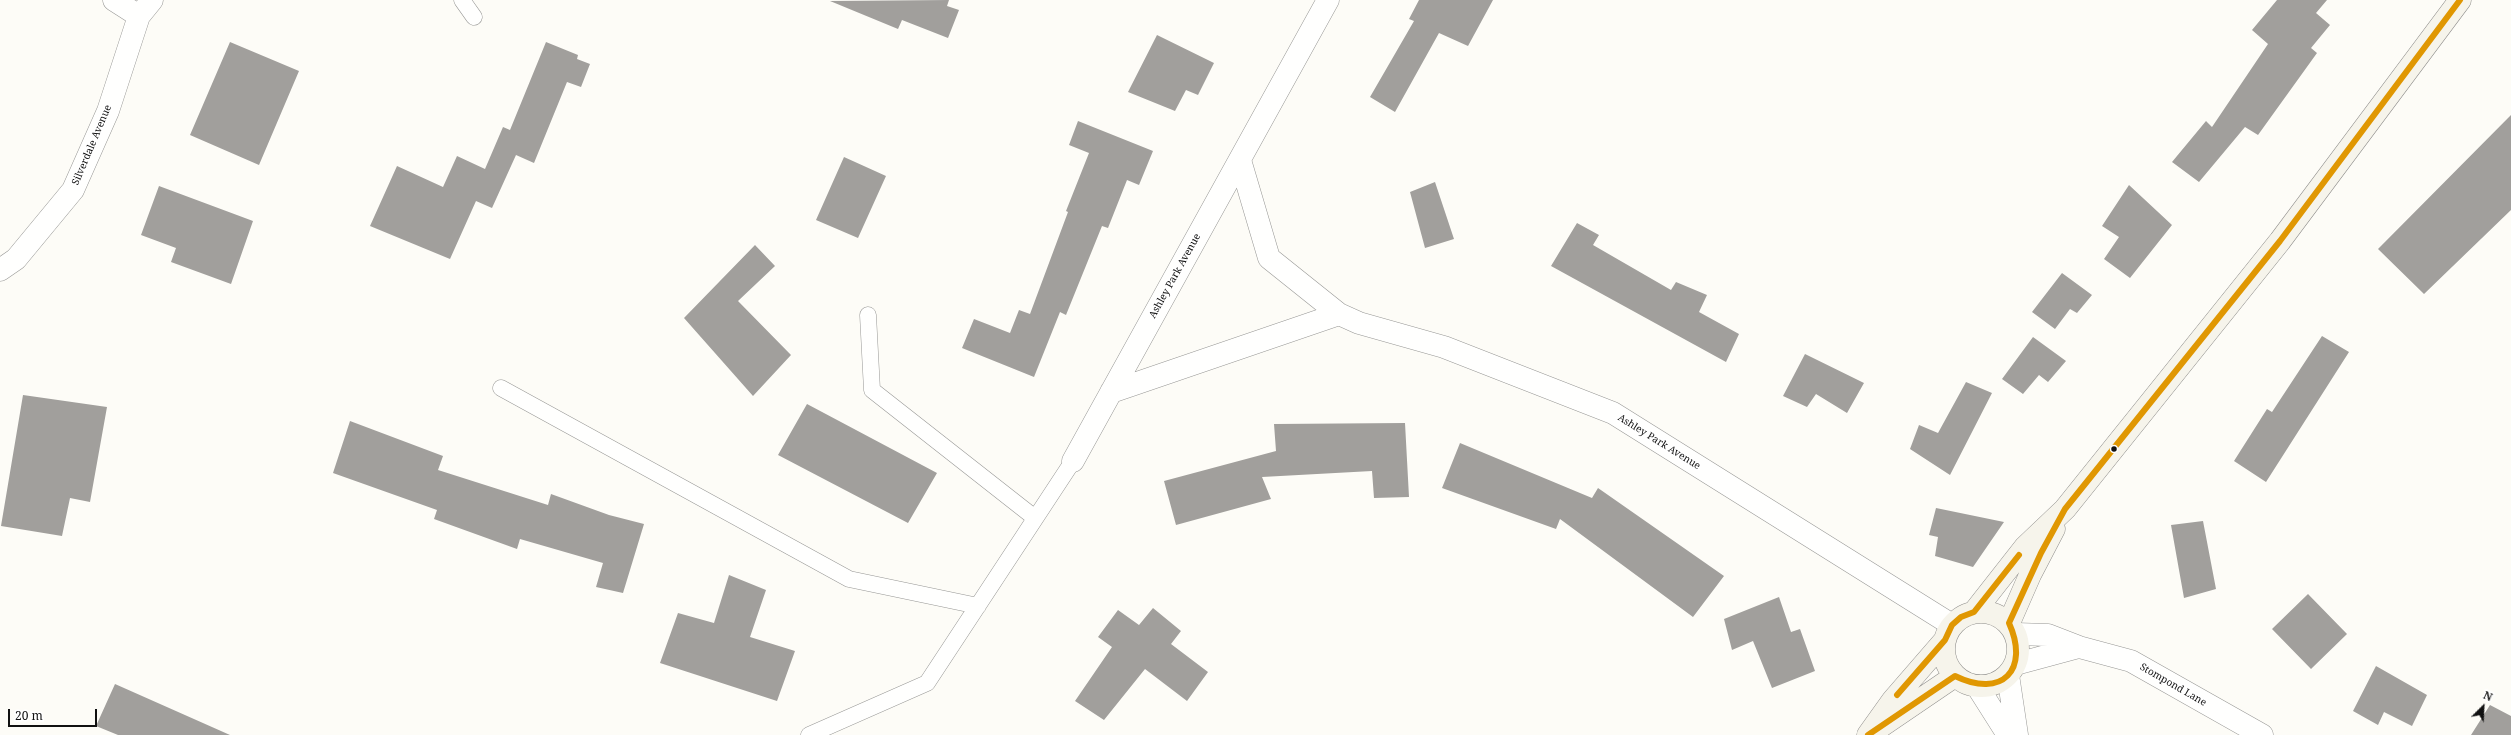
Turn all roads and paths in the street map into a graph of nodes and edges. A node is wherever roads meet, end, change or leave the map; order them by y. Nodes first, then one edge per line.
1 (114, 0) edge
2 (462, 0) edge
3 (1328, 0) edge
4 (2460, 0) edge
5 (145, 8) edge
6 (474, 17) dead end
7 (1240, 160) junction
8 (0, 270) edge
9 (1339, 314) junction
10 (868, 315) dead end
11 (501, 388) dead end
12 (1111, 392) junction
13 (1073, 461) joint
14 (2065, 509) junction
15 (1035, 518) junction
16 (978, 606) junction
17 (1974, 612) junction
18 (2012, 629) junction
19 (1948, 633) junction
20 (2079, 647) junction
21 (2012, 670) junction
22 (1955, 676) junction
23 (1977, 686) junction
24 (1869, 734) edge
25 (809, 735) edge
26 (2008, 735) edge
27 (2017, 735) edge
28 (2262, 735) edge

1 - 5 street
2 - 6 lane
3 - 7 street, Ashley Park Avenue
4 - 14 main road
5 - 8 street, Silverdale Avenue
7 - 9 street, Ashley Park Avenue
7 - 12 street, Ashley Park Avenue
9 - 12 street
9 - 19 street, Ashley Park Avenue
10 - 15 lane
11 - 16 lane
12 - 13 street, Ashley Park Avenue
13 - 15 lane
14 - 17 main road
14 - 18 main road
15 - 16 lane
16 - 25 lane
17 - 18 main road
17 - 19 main road
18 - 20 street, Stompond Lane
18 - 21 main road
19 - 22 main road
19 - 24 main road
20 - 21 street
20 - 28 street, Stompond Lane
21 - 23 main road
21 - 27 street
22 - 23 main road
22 - 24 main road
23 - 26 street

